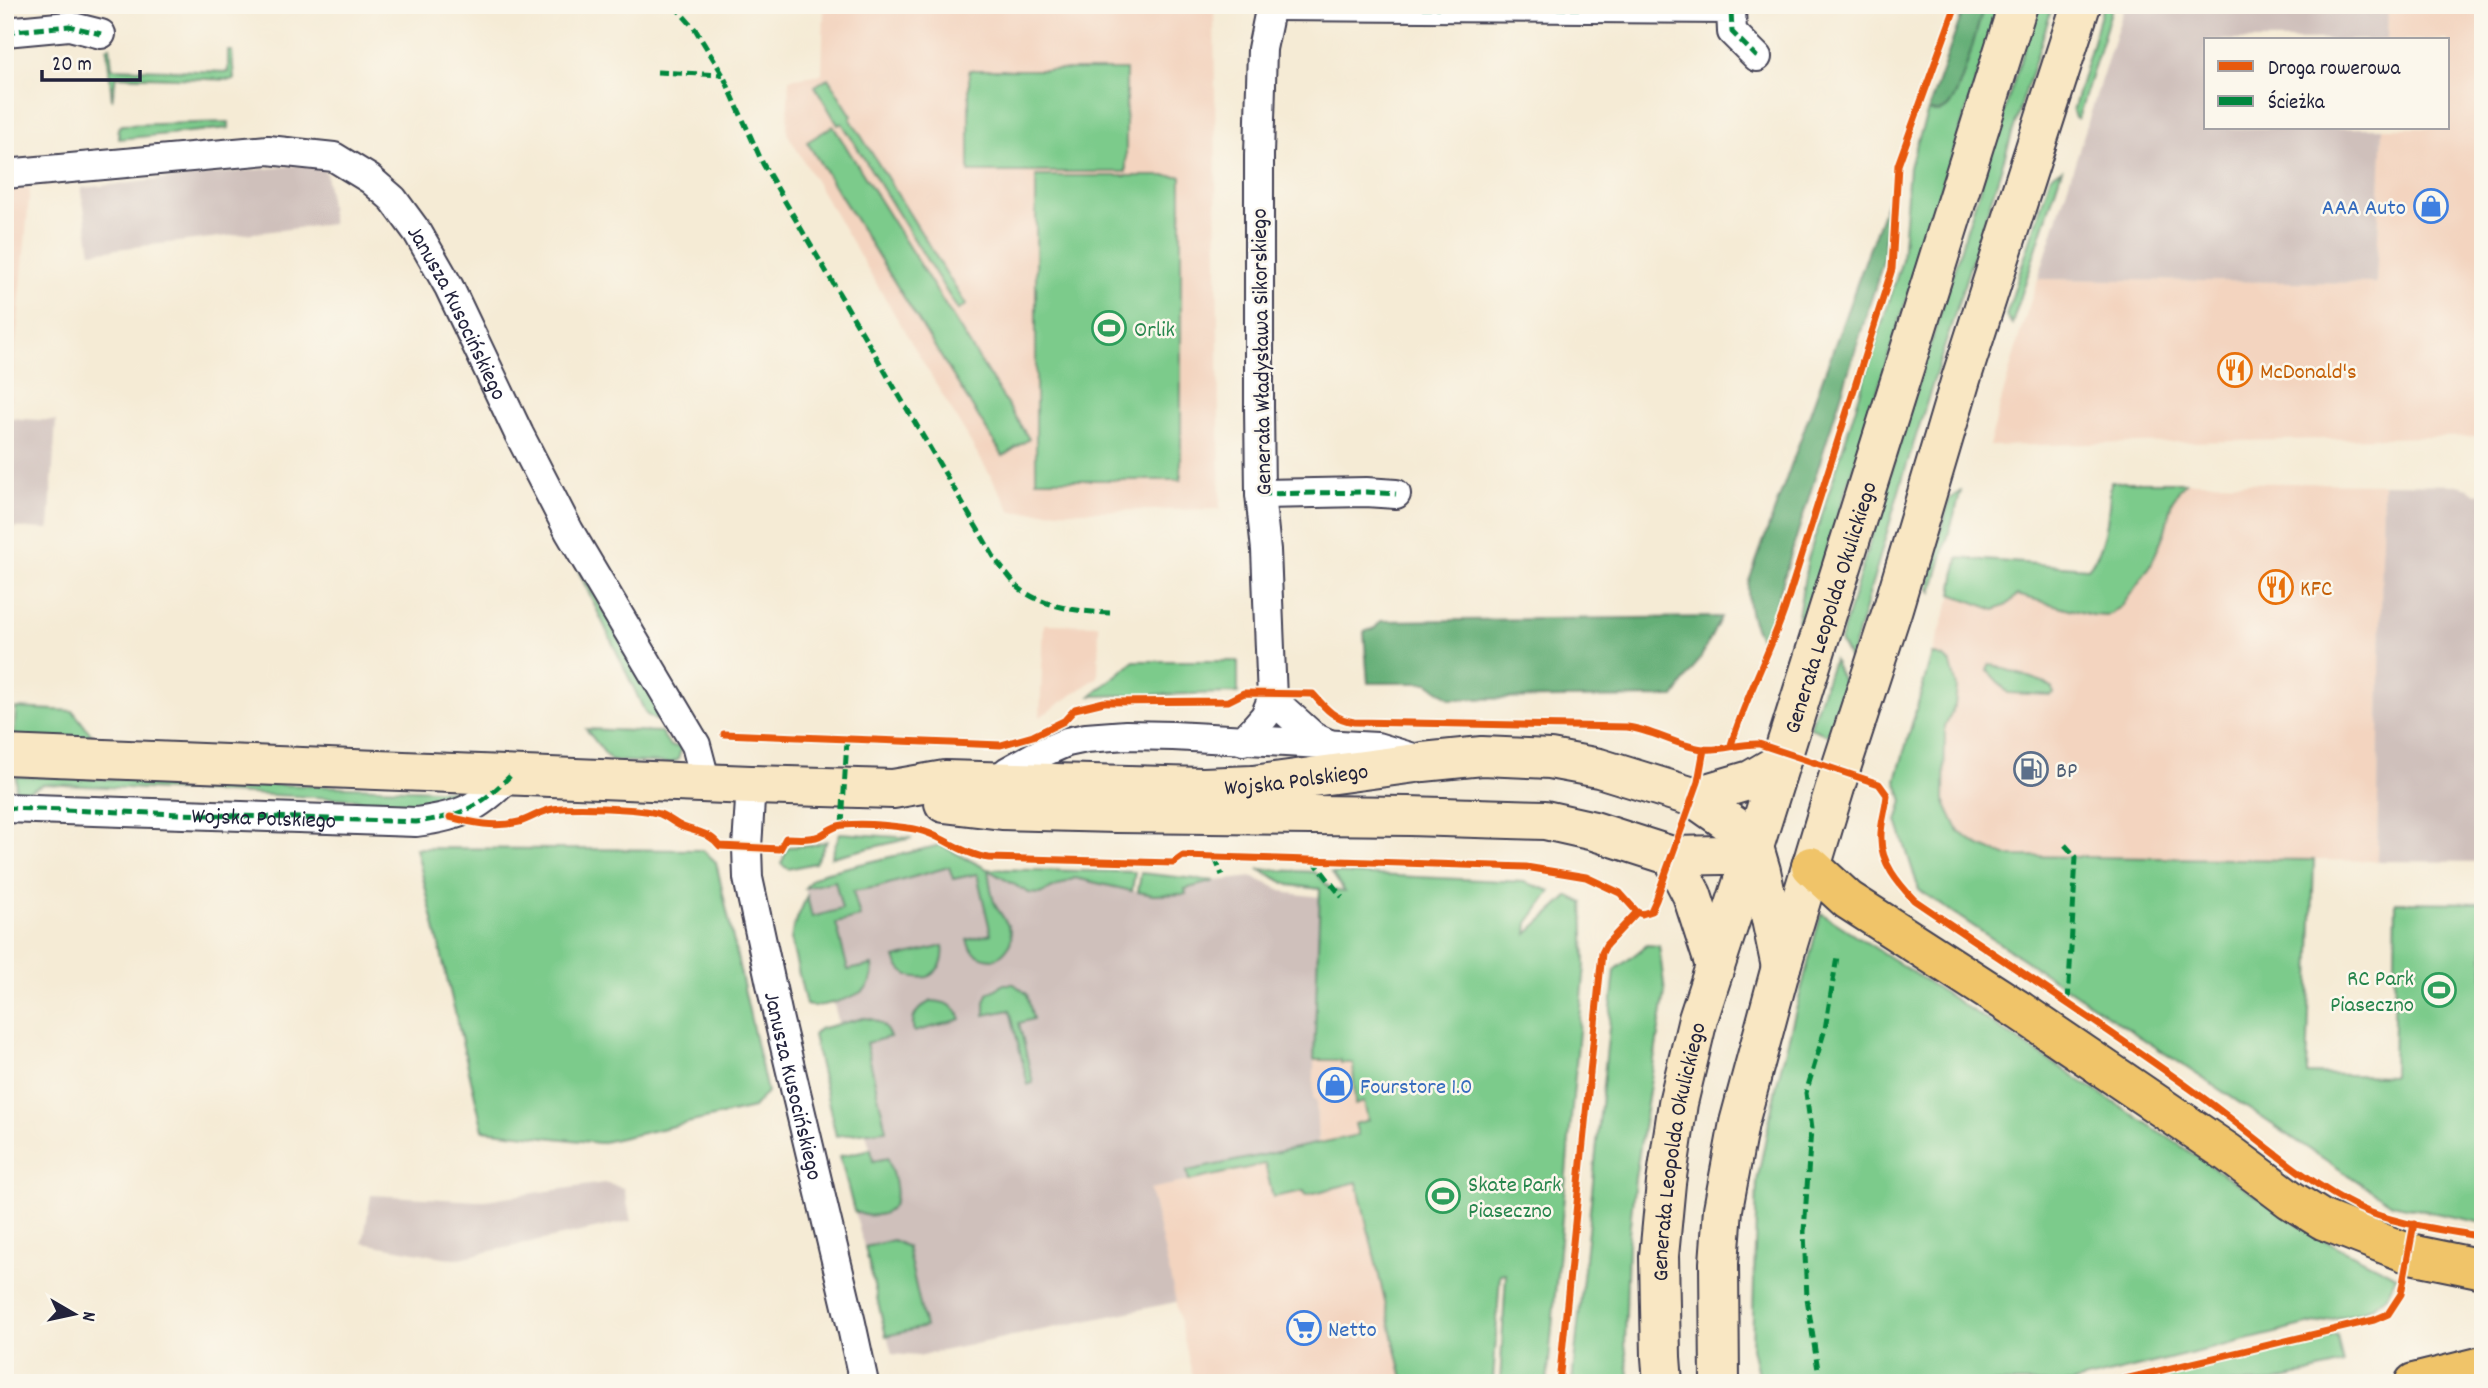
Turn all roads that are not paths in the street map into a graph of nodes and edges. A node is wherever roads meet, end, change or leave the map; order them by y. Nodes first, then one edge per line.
1 (2018, 5) edge
2 (2081, 5) edge
3 (1271, 6) edge
4 (1389, 6) edge
5 (5, 32) edge
6 (101, 34) dead end
7 (1757, 57) dead end
8 (5, 174) edge
9 (1260, 494) junction
10 (1396, 494) dead end
11 (1272, 699) junction
12 (1243, 741) junction
13 (1329, 744) junction
14 (5, 755) edge
15 (1423, 762) junction
16 (1780, 763) junction
17 (509, 776) junction
18 (995, 782) junction
19 (706, 783) junction
20 (751, 785) junction
21 (894, 789) junction
22 (1693, 797) junction
23 (5, 808) edge
24 (1754, 848) junction
25 (1672, 856) junction
26 (1811, 866) junction
27 (1714, 963) junction
28 (1781, 967) junction
29 (2483, 1269) edge
30 (2483, 1366) edge
31 (864, 1383) edge
32 (1663, 1383) edge
33 (1720, 1383) edge
34 (2414, 1383) edge

1 - 16 main road, Generała Leopolda Okulickiego
2 - 26 main road
3 - 4 street
3 - 9 street, Generała Władysława Sikorskiego
4 - 7 street
5 - 6 street
8 - 19 street, Janusza Kusocińskiego
9 - 10 street
9 - 11 street, Generała Władysława Sikorskiego
11 - 12 street
11 - 13 street
12 - 13 street
12 - 18 street
13 - 15 street
14 - 17 main road, Wojska Polskiego
15 - 18 main road, Wojska Polskiego
15 - 22 main road, Wojska Polskiego
16 - 22 main road
16 - 24 main road, Generała Leopolda Okulickiego
17 - 19 main road, Wojska Polskiego
17 - 23 street, Wojska Polskiego
18 - 21 main road, Wojska Polskiego
19 - 20 main road, Wojska Polskiego
20 - 21 main road, Wojska Polskiego
20 - 31 street, Janusza Kusocińskiego
21 - 25 main road, Wojska Polskiego
22 - 24 main road, Wojska Polskiego
24 - 25 main road, Wojska Polskiego
24 - 26 main road
24 - 27 main road, Generała Leopolda Okulickiego
24 - 28 main road
25 - 27 main road
26 - 28 main road
26 - 29 main road
27 - 32 main road, Generała Leopolda Okulickiego
28 - 33 main road
30 - 34 main road

